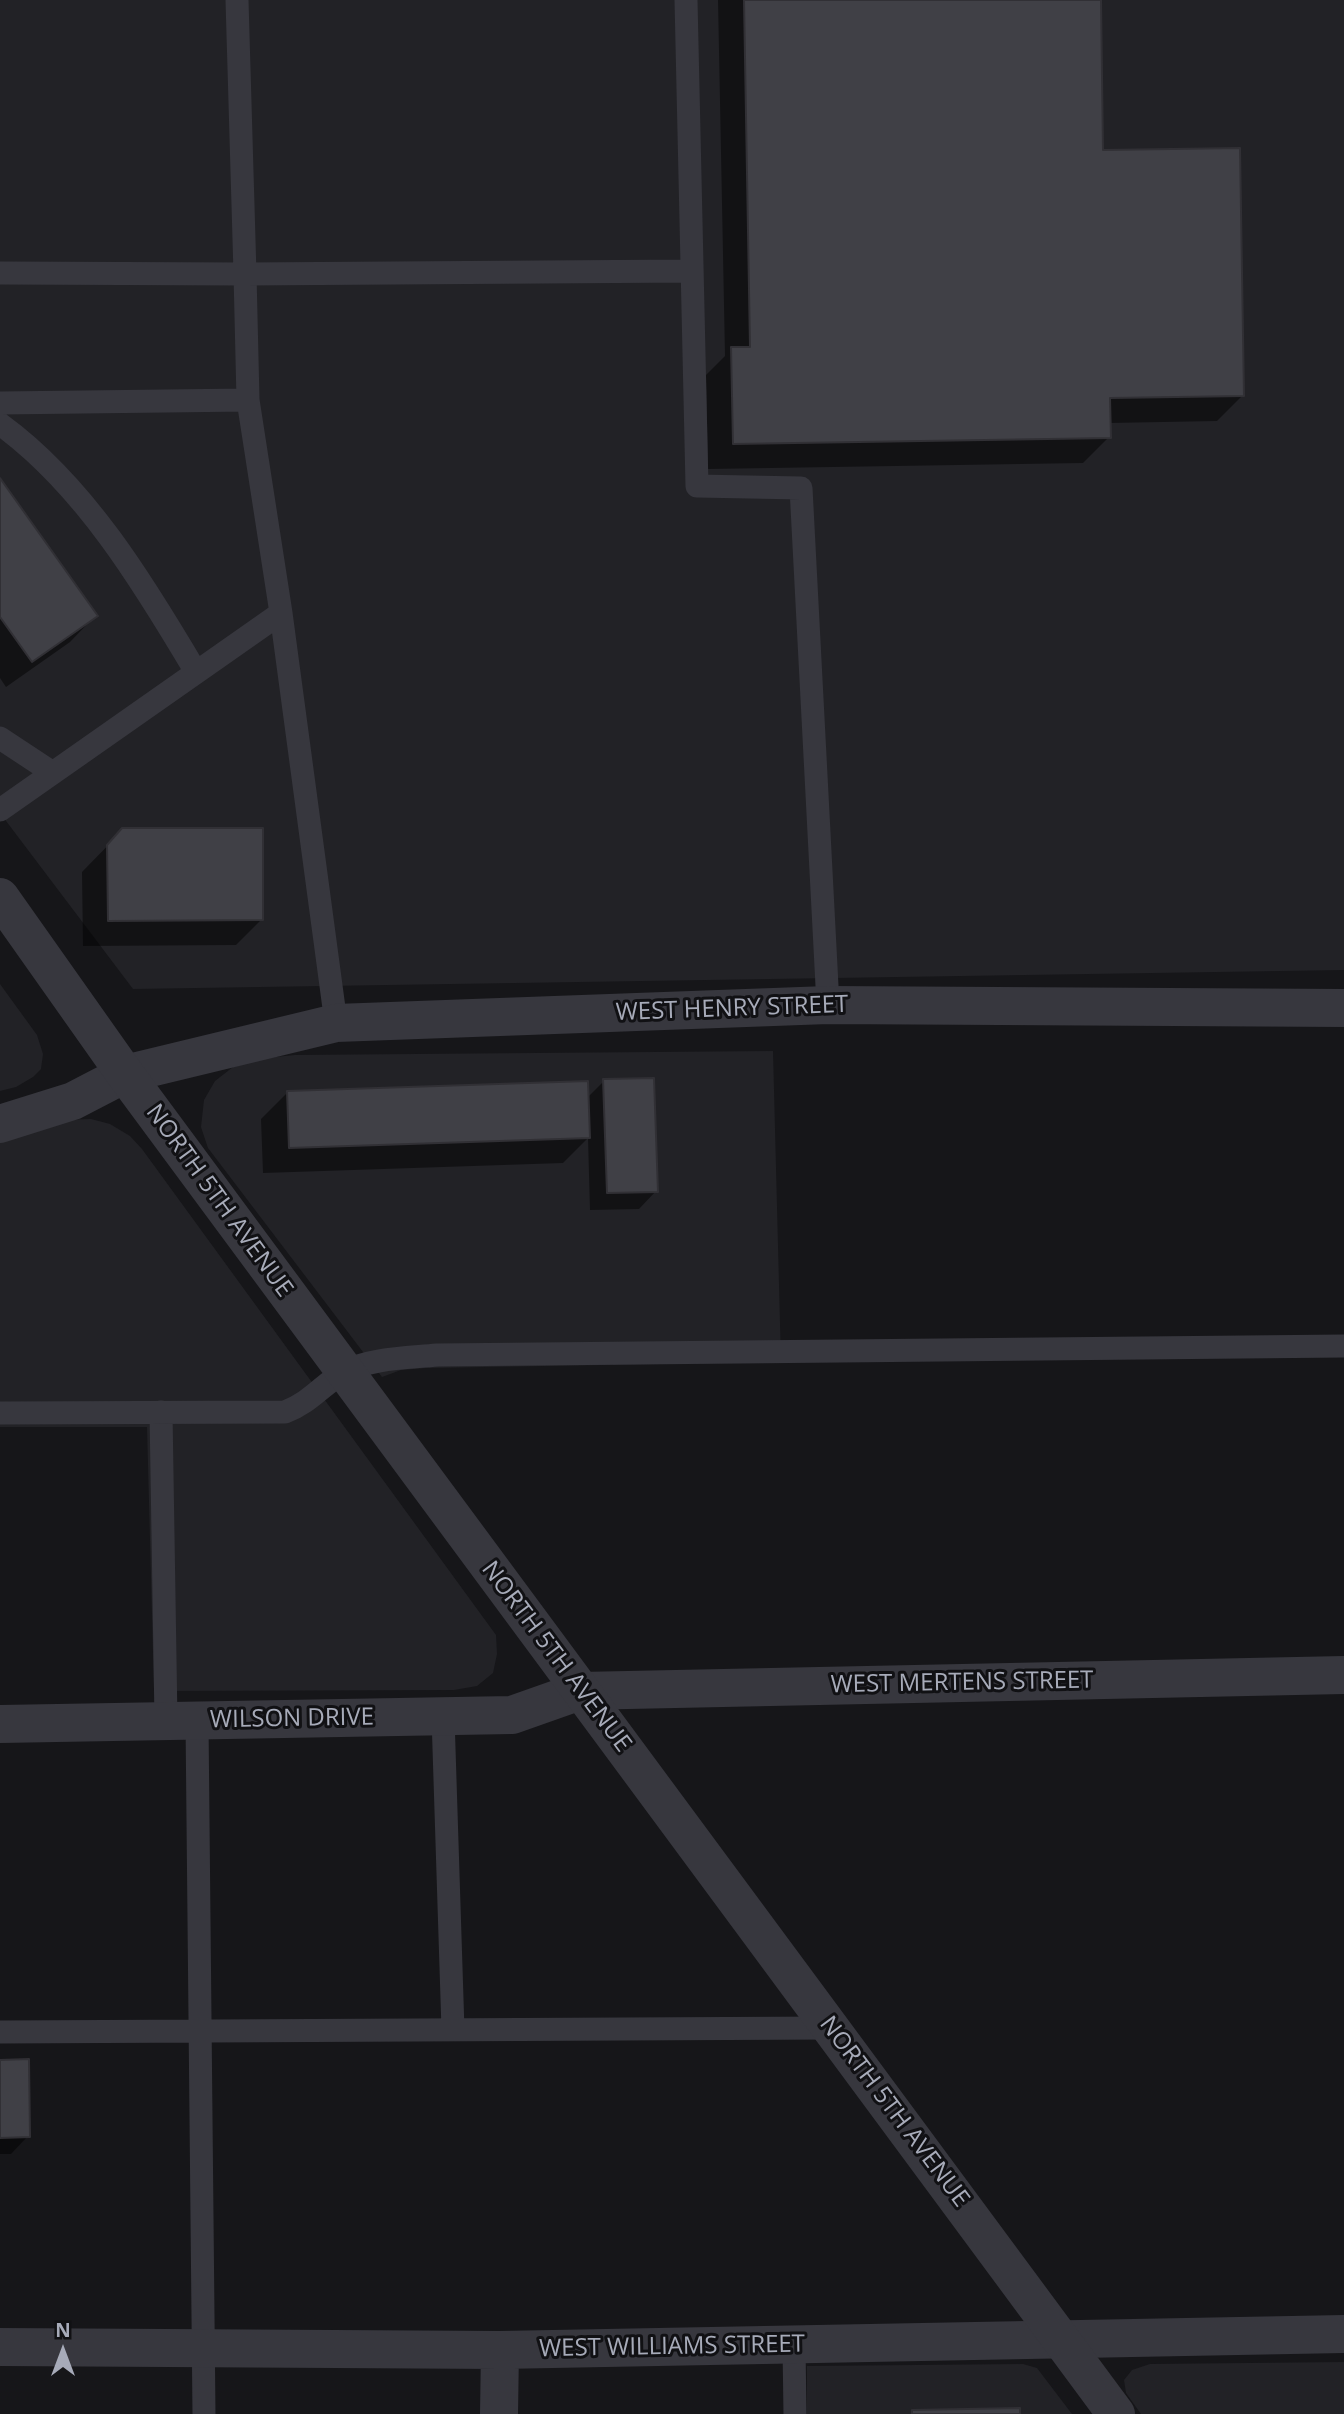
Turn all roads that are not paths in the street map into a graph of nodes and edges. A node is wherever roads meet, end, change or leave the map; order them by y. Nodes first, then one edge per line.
1 (237, 0) edge
2 (686, 0) edge
3 (690, 271) junction
4 (0, 273) edge
5 (245, 274) junction
6 (248, 400) junction
7 (0, 403) edge
8 (0, 424) edge
9 (281, 613) junction
10 (196, 672) junction
11 (0, 738) edge
12 (53, 773) junction
13 (0, 810) edge
14 (0, 897) edge
15 (828, 1005) junction
16 (1344, 1008) edge
17 (336, 1023) junction
18 (125, 1074) junction
19 (0, 1125) edge
20 (1344, 1346) edge
21 (345, 1372) junction
22 (161, 1412) junction
23 (0, 1413) edge
24 (1344, 1675) edge
25 (580, 1691) junction
26 (443, 1717) junction
27 (182, 1721) junction
28 (0, 1724) edge
29 (831, 2028) junction
30 (453, 2030) junction
31 (200, 2031) junction
32 (0, 2032) edge
33 (1344, 2334) edge
34 (1065, 2342) junction
35 (794, 2346) junction
36 (0, 2347) edge
37 (203, 2348) junction
38 (500, 2350) junction
39 (204, 2414) edge
40 (499, 2414) edge
41 (795, 2414) edge
42 (1116, 2414) edge

1 - 5 lane
2 - 3 lane
3 - 5 lane
3 - 15 lane
4 - 5 lane
5 - 6 lane
6 - 7 lane
6 - 9 lane
8 - 10 lane
9 - 10 lane
9 - 17 lane
10 - 12 lane
11 - 12 lane
12 - 13 lane
14 - 18 street, NORTH 5TH AVENUE
15 - 16 street, WEST HENRY STREET
15 - 17 street, WEST HENRY STREET
17 - 18 street, WEST HENRY STREET
18 - 19 street, WEST HENRY STREET
18 - 21 street, NORTH 5TH AVENUE
20 - 21 lane
21 - 22 lane
21 - 25 street, NORTH 5TH AVENUE
22 - 23 lane
22 - 27 lane
24 - 25 street, WEST MERTENS STREET
25 - 26 street, WILSON DRIVE
25 - 29 street, NORTH 5TH AVENUE
26 - 27 street, WILSON DRIVE
26 - 30 lane
27 - 28 street, WILSON DRIVE
27 - 31 lane
29 - 30 lane
29 - 34 street, NORTH 5TH AVENUE
30 - 31 lane
31 - 32 lane
31 - 37 lane
33 - 34 street, WEST WILLIAMS STREET
34 - 35 street, WEST WILLIAMS STREET
34 - 42 street, NORTH 5TH AVENUE
35 - 38 street, WEST WILLIAMS STREET
35 - 41 lane
36 - 37 street, WEST WILLIAMS STREET
37 - 38 street, WEST WILLIAMS STREET
37 - 39 lane
38 - 40 street

